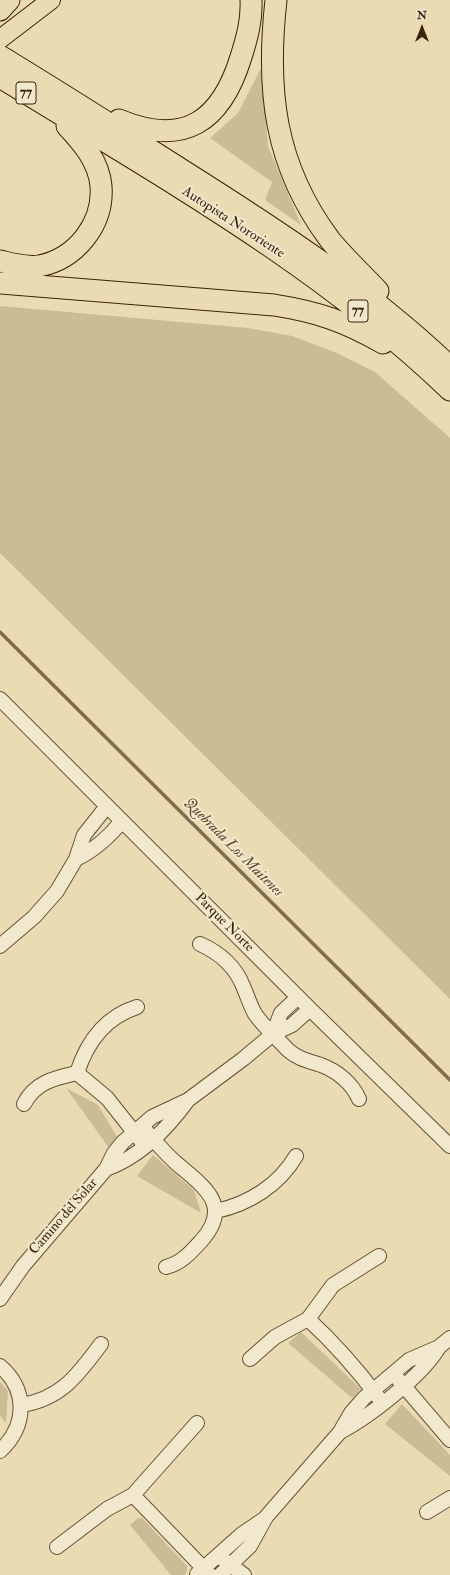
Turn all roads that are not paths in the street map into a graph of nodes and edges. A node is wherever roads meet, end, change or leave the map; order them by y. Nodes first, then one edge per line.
1 (9, 0) edge
2 (17, 0) edge
3 (51, 0) edge
4 (251, 0) edge
5 (276, 0) edge
6 (0, 10) edge
7 (0, 14) edge
8 (0, 39) edge
9 (4, 65) edge
10 (53, 100) junction
11 (0, 261) edge
12 (0, 283) edge
13 (444, 372) edge
14 (0, 699) edge
15 (107, 806) junction
16 (122, 821) junction
17 (76, 859) junction
18 (200, 944) dead end
19 (0, 946) edge
20 (298, 996) junction
21 (137, 1006) dead end
22 (310, 1009) junction
23 (273, 1034) junction
24 (77, 1073) junction
25 (359, 1099) dead end
26 (188, 1100) junction
27 (24, 1104) dead end
28 (138, 1129) junction
29 (149, 1143) junction
30 (450, 1146) edge
31 (296, 1156) dead end
32 (106, 1169) junction
33 (216, 1211) junction
34 (379, 1256) dead end
35 (22, 1266) junction
36 (166, 1267) dead end
37 (0, 1282) edge
38 (0, 1298) edge
39 (308, 1319) junction
40 (444, 1342) edge
41 (101, 1344) dead end
42 (250, 1359) dead end
43 (0, 1366) edge
44 (393, 1373) junction
45 (403, 1385) junction
46 (372, 1389) junction
47 (382, 1402) junction
48 (21, 1404) junction
49 (198, 1423) dead end
50 (340, 1432) junction
51 (450, 1440) edge
52 (0, 1451) edge
53 (133, 1495) junction
54 (450, 1498) edge
55 (427, 1512) dead end
56 (266, 1517) junction
57 (58, 1547) dead end
58 (218, 1554) junction
59 (230, 1565) junction
60 (203, 1573) edge
61 (220, 1575) edge
62 (244, 1575) edge

1 - 6 highway
2 - 7 main road
3 - 8 main road
4 - 10 highway
5 - 13 highway
9 - 10 highway, Autopista Nororiente / 77
10 - 11 highway
10 - 13 highway, Autopista Nororiente / 77
12 - 13 highway
14 - 15 street, Parque Norte
15 - 16 street, Parque Norte
15 - 17 street
16 - 17 street
16 - 20 street, Parque Norte
17 - 19 street
18 - 23 street
20 - 22 street, Parque Norte
20 - 23 street, Camino del Solar
21 - 24 street
22 - 23 street, Camino del Solar
22 - 30 street, Parque Norte
23 - 25 street
23 - 26 street, Camino del Solar
24 - 27 street
24 - 28 street
26 - 28 street, Camino del Solar
26 - 29 street, Camino del Solar
28 - 29 street
28 - 32 street, Camino del Solar
29 - 32 street, Camino del Solar
29 - 33 street
31 - 33 street
32 - 35 street, Camino del Solar
33 - 36 street
34 - 39 street
35 - 37 street, Camino del Solar
35 - 38 street, Camino del Solar
39 - 42 street
39 - 46 street
40 - 44 street
40 - 45 street
41 - 48 street
43 - 48 street
44 - 45 street
44 - 46 street
45 - 47 street
45 - 51 street
46 - 47 street
46 - 50 street
47 - 50 street
48 - 52 street
49 - 53 street
50 - 56 street
53 - 57 street
53 - 60 street
54 - 55 street
56 - 58 street
56 - 59 street
58 - 59 street
58 - 60 street
59 - 61 street
59 - 62 street

